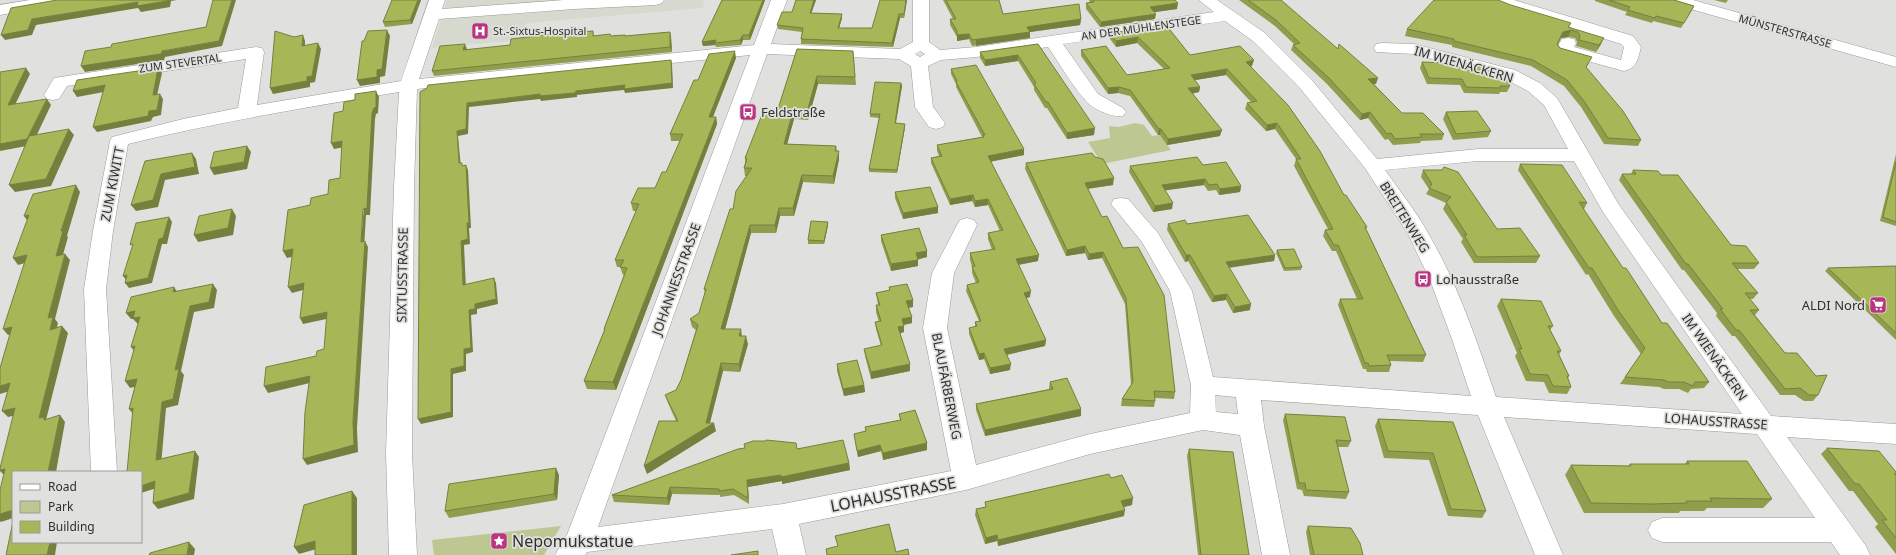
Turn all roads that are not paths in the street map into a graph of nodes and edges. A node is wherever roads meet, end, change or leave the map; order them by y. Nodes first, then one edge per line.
1 (58, 0) edge
2 (656, 0) edge
3 (779, 0) edge
4 (921, 0) edge
5 (1207, 0) edge
6 (1502, 0) edge
7 (1675, 0) edge
8 (439, 4) edge
9 (501, 9) junction
10 (0, 10) edge
11 (1230, 15) junction
12 (457, 27) dead end
13 (1052, 41) junction
14 (1568, 43) dead end
15 (921, 44) junction
16 (1382, 48) dead end
17 (761, 49) junction
18 (903, 54) junction
19 (937, 55) junction
20 (1896, 62) edge
21 (919, 64) junction
22 (408, 85) junction
23 (53, 95) dead end
24 (247, 112) junction
25 (1117, 112) dead end
26 (936, 123) dead end
27 (1580, 155) junction
28 (1372, 165) junction
29 (1121, 204) dead end
30 (967, 225) dead end
31 (1203, 385) junction
32 (1248, 389) junction
33 (1487, 406) junction
34 (1203, 420) junction
35 (1761, 423) junction
36 (1251, 426) junction
37 (1896, 434) edge
38 (104, 471) edge
39 (966, 480) junction
40 (783, 516) junction
41 (1662, 530) dead end
42 (1838, 530) junction
43 (574, 548) edge
44 (403, 555) edge
45 (792, 555) edge
46 (1276, 555) edge
47 (1549, 555) edge
48 (1856, 555) edge

1 - 10 street
2 - 9 street
3 - 17 street, JOHANNESSTRASSE
4 - 15 street
5 - 11 street, BREITENWEG
6 - 14 street
7 - 20 street, MÜNSTERSTRASSE
8 - 9 street
8 - 22 street, SIXTUSSTRASSE
9 - 12 street
11 - 13 street, AN DER MÜHLENSTEGE
11 - 28 street, BREITENWEG
13 - 19 street, AN DER MÜHLENSTEGE
13 - 25 street
15 - 18 street
15 - 19 street
16 - 27 street, IM WIENÄCKERN
17 - 18 street
17 - 22 street
17 - 43 street, JOHANNESSTRASSE
18 - 21 street
19 - 21 street, AN DER MÜHLENSTEGE
21 - 26 street
22 - 24 street, ZUM KIWITT
22 - 44 street, SIXTUSSTRASSE
23 - 24 street, ZUM STEVERTAL
24 - 38 street, ZUM KIWITT
27 - 28 street
27 - 35 street, IM WIENÄCKERN
28 - 33 street, BREITENWEG
29 - 31 street
30 - 39 street, BLAUFÄRBERWEG
31 - 32 street, LOHAUSSTRASSE
31 - 34 street
32 - 33 street, LOHAUSSTRASSE
32 - 36 street
33 - 35 street, LOHAUSSTRASSE
33 - 47 street, BREITENWEG
34 - 36 street, LOHAUSSTRASSE
34 - 39 street, LOHAUSSTRASSE
35 - 37 street, LOHAUSSTRASSE
35 - 42 street, IM WIENÄCKERN
36 - 46 street
39 - 40 street, LOHAUSSTRASSE
40 - 43 street, LOHAUSSTRASSE
40 - 45 street
41 - 42 street
42 - 48 street, IM WIENÄCKERN

